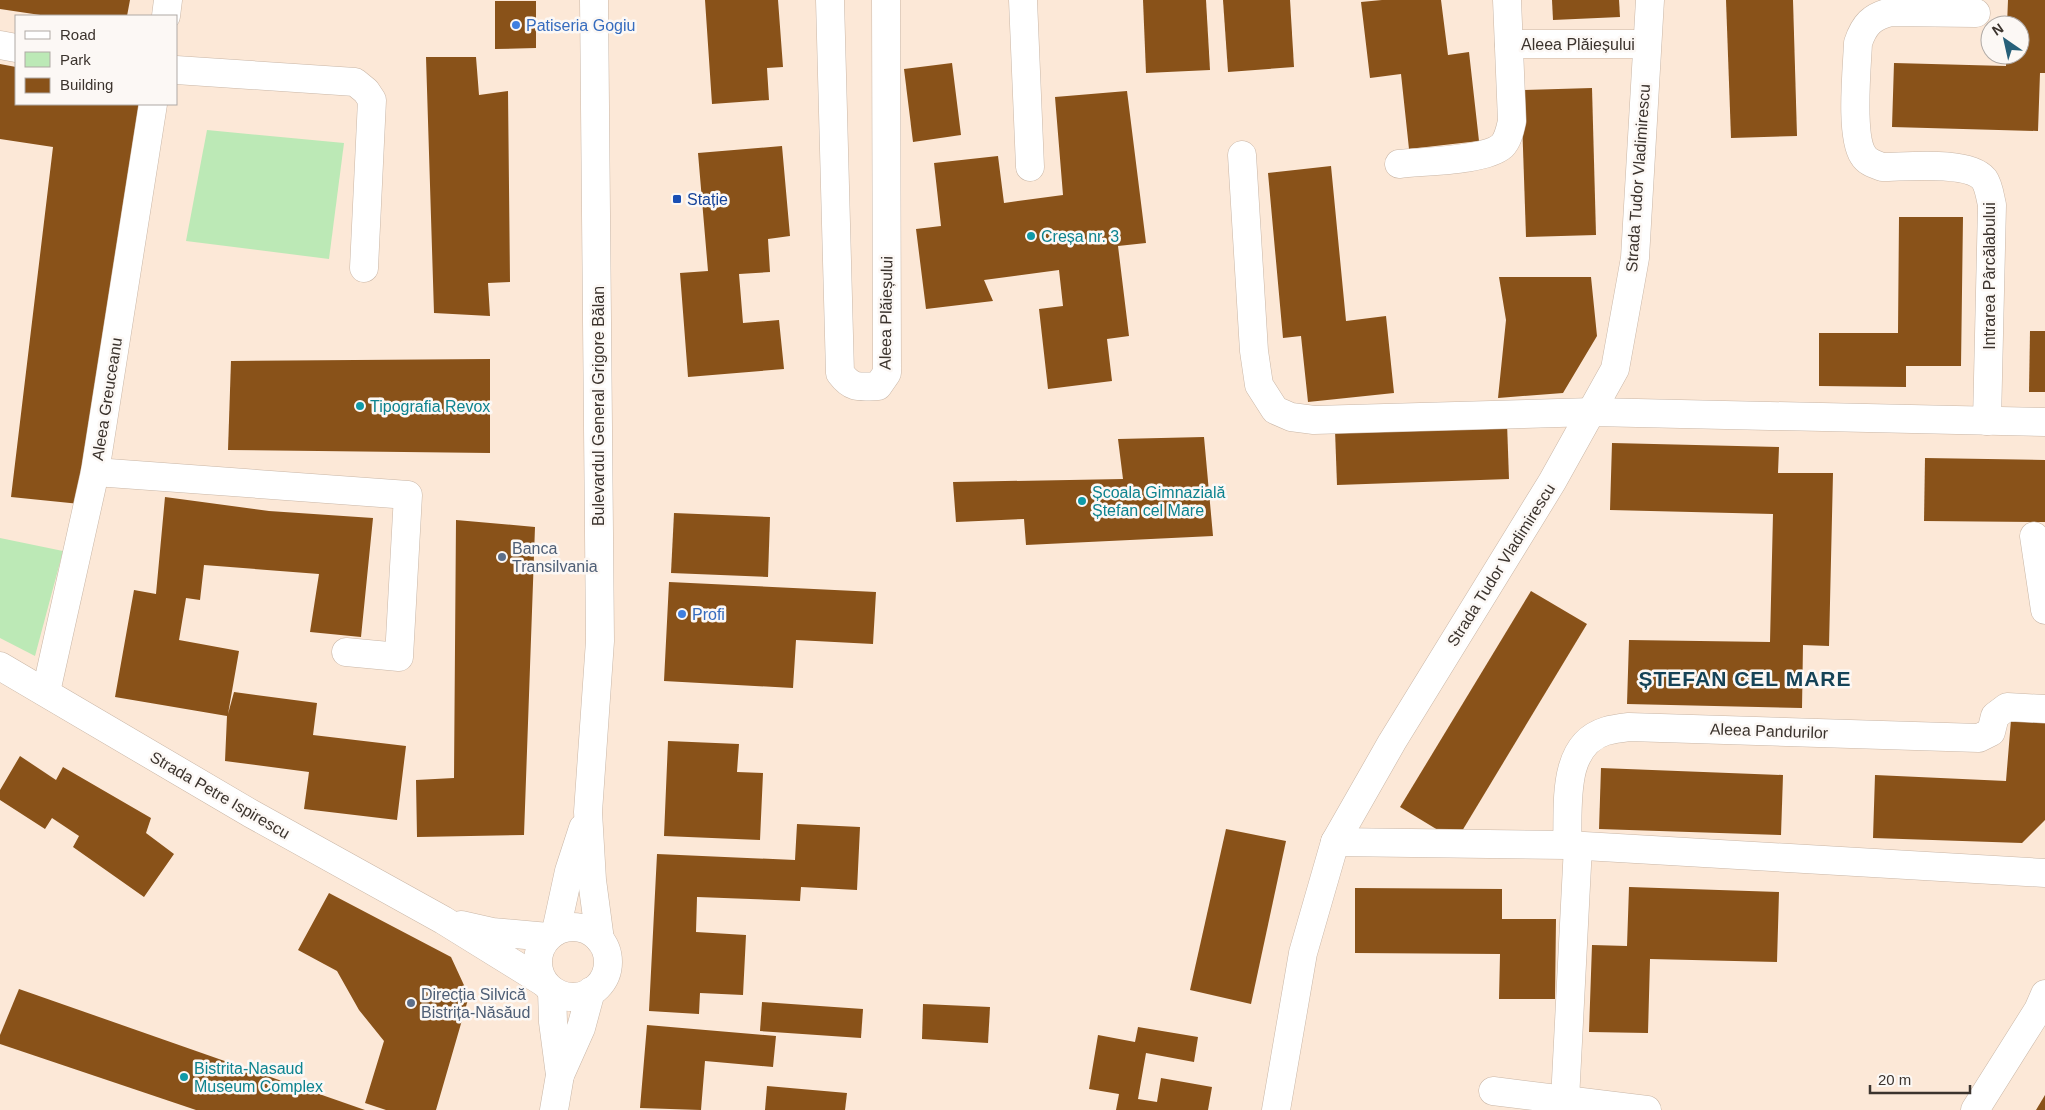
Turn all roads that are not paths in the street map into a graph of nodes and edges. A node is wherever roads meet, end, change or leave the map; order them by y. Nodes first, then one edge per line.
1 (168, 0) edge
2 (594, 0) edge
3 (830, 0) edge
4 (886, 0) edge
5 (1023, 0) edge
6 (1507, 0) edge
7 (1650, 0) edge
8 (1976, 13) dead end
9 (166, 15) edge
10 (1509, 44) junction
11 (1647, 44) junction
12 (0, 45) edge
13 (15, 48) edge
14 (178, 70) edge
15 (153, 105) edge
16 (1242, 155) dead end
17 (1399, 164) dead end
18 (1030, 167) dead end
19 (364, 268) dead end
20 (1593, 412) junction
21 (1987, 421) junction
22 (2045, 422) edge
23 (95, 472) junction
24 (2034, 536) dead end
25 (2045, 610) edge
26 (346, 652) dead end
27 (0, 666) edge
28 (46, 692) junction
29 (2045, 709) edge
30 (588, 812) junction
31 (1335, 842) junction
32 (1573, 846) junction
33 (2045, 873) edge
34 (443, 920) junction
35 (552, 934) junction
36 (600, 940) junction
37 (548, 986) junction
38 (591, 992) junction
39 (2043, 1006) edge
40 (560, 1075) junction
41 (1493, 1090) dead end
42 (1565, 1100) junction
43 (554, 1110) edge
44 (1276, 1110) edge
45 (1647, 1110) edge
46 (1975, 1110) edge

1 - 9 street
2 - 30 street, Bulevardul General Grigore Bălan
3 - 4 street, Aleea Plăieșului
5 - 18 street
6 - 10 street, Aleea Plăieșului
7 - 11 street, Strada Tudor Vladimirescu
8 - 21 street, Intrarea Pârcălabului
10 - 11 street, Aleea Plăieșului
10 - 17 street, Aleea Plăieșului
11 - 20 street, Strada Tudor Vladimirescu
12 - 13 street
14 - 19 street
15 - 23 street, Aleea Greuceanu
16 - 20 street
20 - 21 street
20 - 31 street, Strada Tudor Vladimirescu
21 - 22 street
23 - 26 street
23 - 28 street, Aleea Greuceanu
24 - 25 street
27 - 28 street, Strada Petre Ispirescu
28 - 34 street, Strada Petre Ispirescu
29 - 32 street, Aleea Pandurilor
30 - 35 street, Bulevardul General Grigore Bălan
30 - 36 street, Bulevardul General Grigore Bălan
31 - 32 street
31 - 44 street, Strada Tudor Vladimirescu
32 - 33 street
32 - 42 street, Aleea Pandurilor
34 - 35 street, Strada Petre Ispirescu
34 - 37 street, Strada Petre Ispirescu
35 - 36 street
35 - 37 street
36 - 38 street
37 - 38 street
37 - 40 street
38 - 40 street
39 - 46 street
40 - 43 street
41 - 42 street
42 - 45 street

